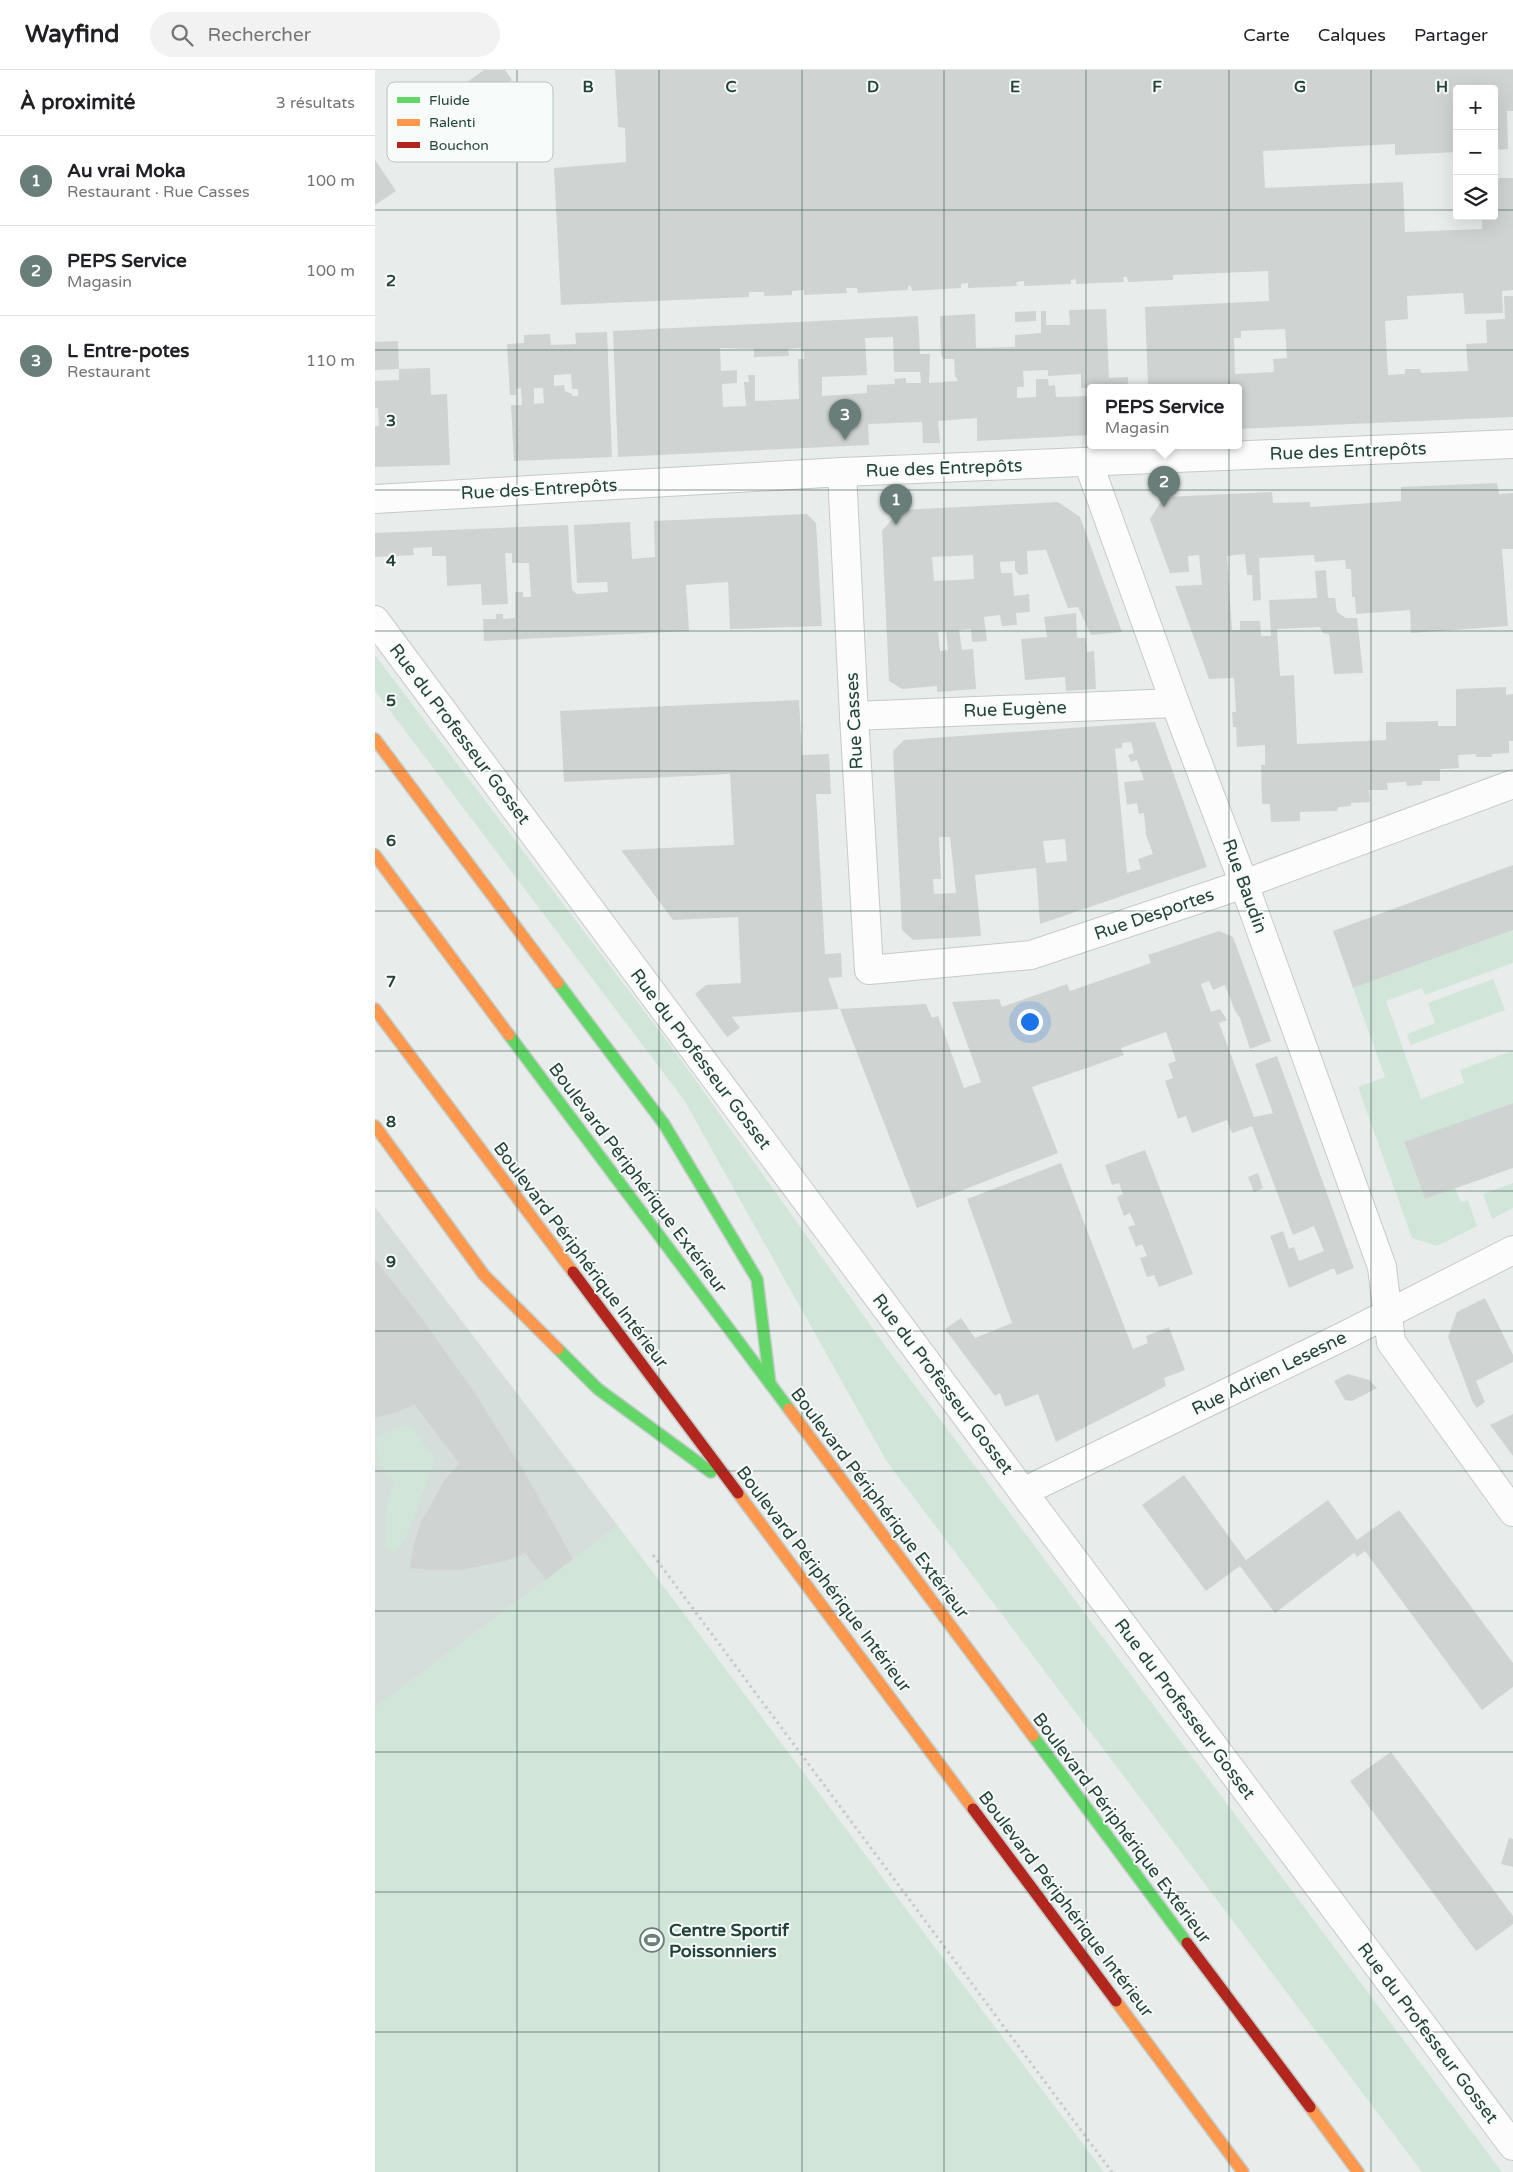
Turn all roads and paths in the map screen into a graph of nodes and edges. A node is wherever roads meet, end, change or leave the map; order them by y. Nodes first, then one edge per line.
1 (1513, 444) edge
2 (1089, 462) junction
3 (842, 472) junction
4 (375, 499) edge
5 (375, 620) edge
6 (1175, 703) junction
7 (854, 716) junction
8 (375, 739) edge
9 (1513, 784) edge
10 (375, 854) edge
11 (1244, 884) junction
12 (869, 970) joint
13 (375, 1009) edge
14 (375, 1126) edge
15 (1513, 1250) edge
16 (1387, 1314) junction
17 (771, 1386) junction
18 (736, 1490) junction
19 (1023, 1492) junction
20 (1513, 1512) edge
21 (653, 1555) dead end
22 (1513, 2146) edge
23 (1112, 2172) edge
24 (1243, 2172) edge
25 (1358, 2172) edge

1 - 2 street, Rue des Entrepôts
2 - 3 street, Rue des Entrepôts
2 - 6 street, Rue Baudin
3 - 4 street, Rue des Entrepôts
3 - 7 street, Rue Casses
5 - 19 street, Rue du Professeur Gosset
6 - 7 street, Rue Eugène
6 - 11 street, Rue Baudin
7 - 12 street, Rue Casses
8 - 17 highway
9 - 11 street, Rue Desportes
10 - 17 highway, Boulevard Périphérique Extérieur
11 - 12 street, Rue Desportes
11 - 16 street, Rue Baudin
13 - 18 highway, Boulevard Périphérique Intérieur
14 - 18 highway
15 - 16 street, Rue Adrien Lesesne
16 - 19 street, Rue Adrien Lesesne
16 - 20 street, Rue Baudin
17 - 25 highway, Boulevard Périphérique Extérieur
18 - 24 highway, Boulevard Périphérique Intérieur
19 - 22 street, Rue du Professeur Gosset
21 - 23 path

